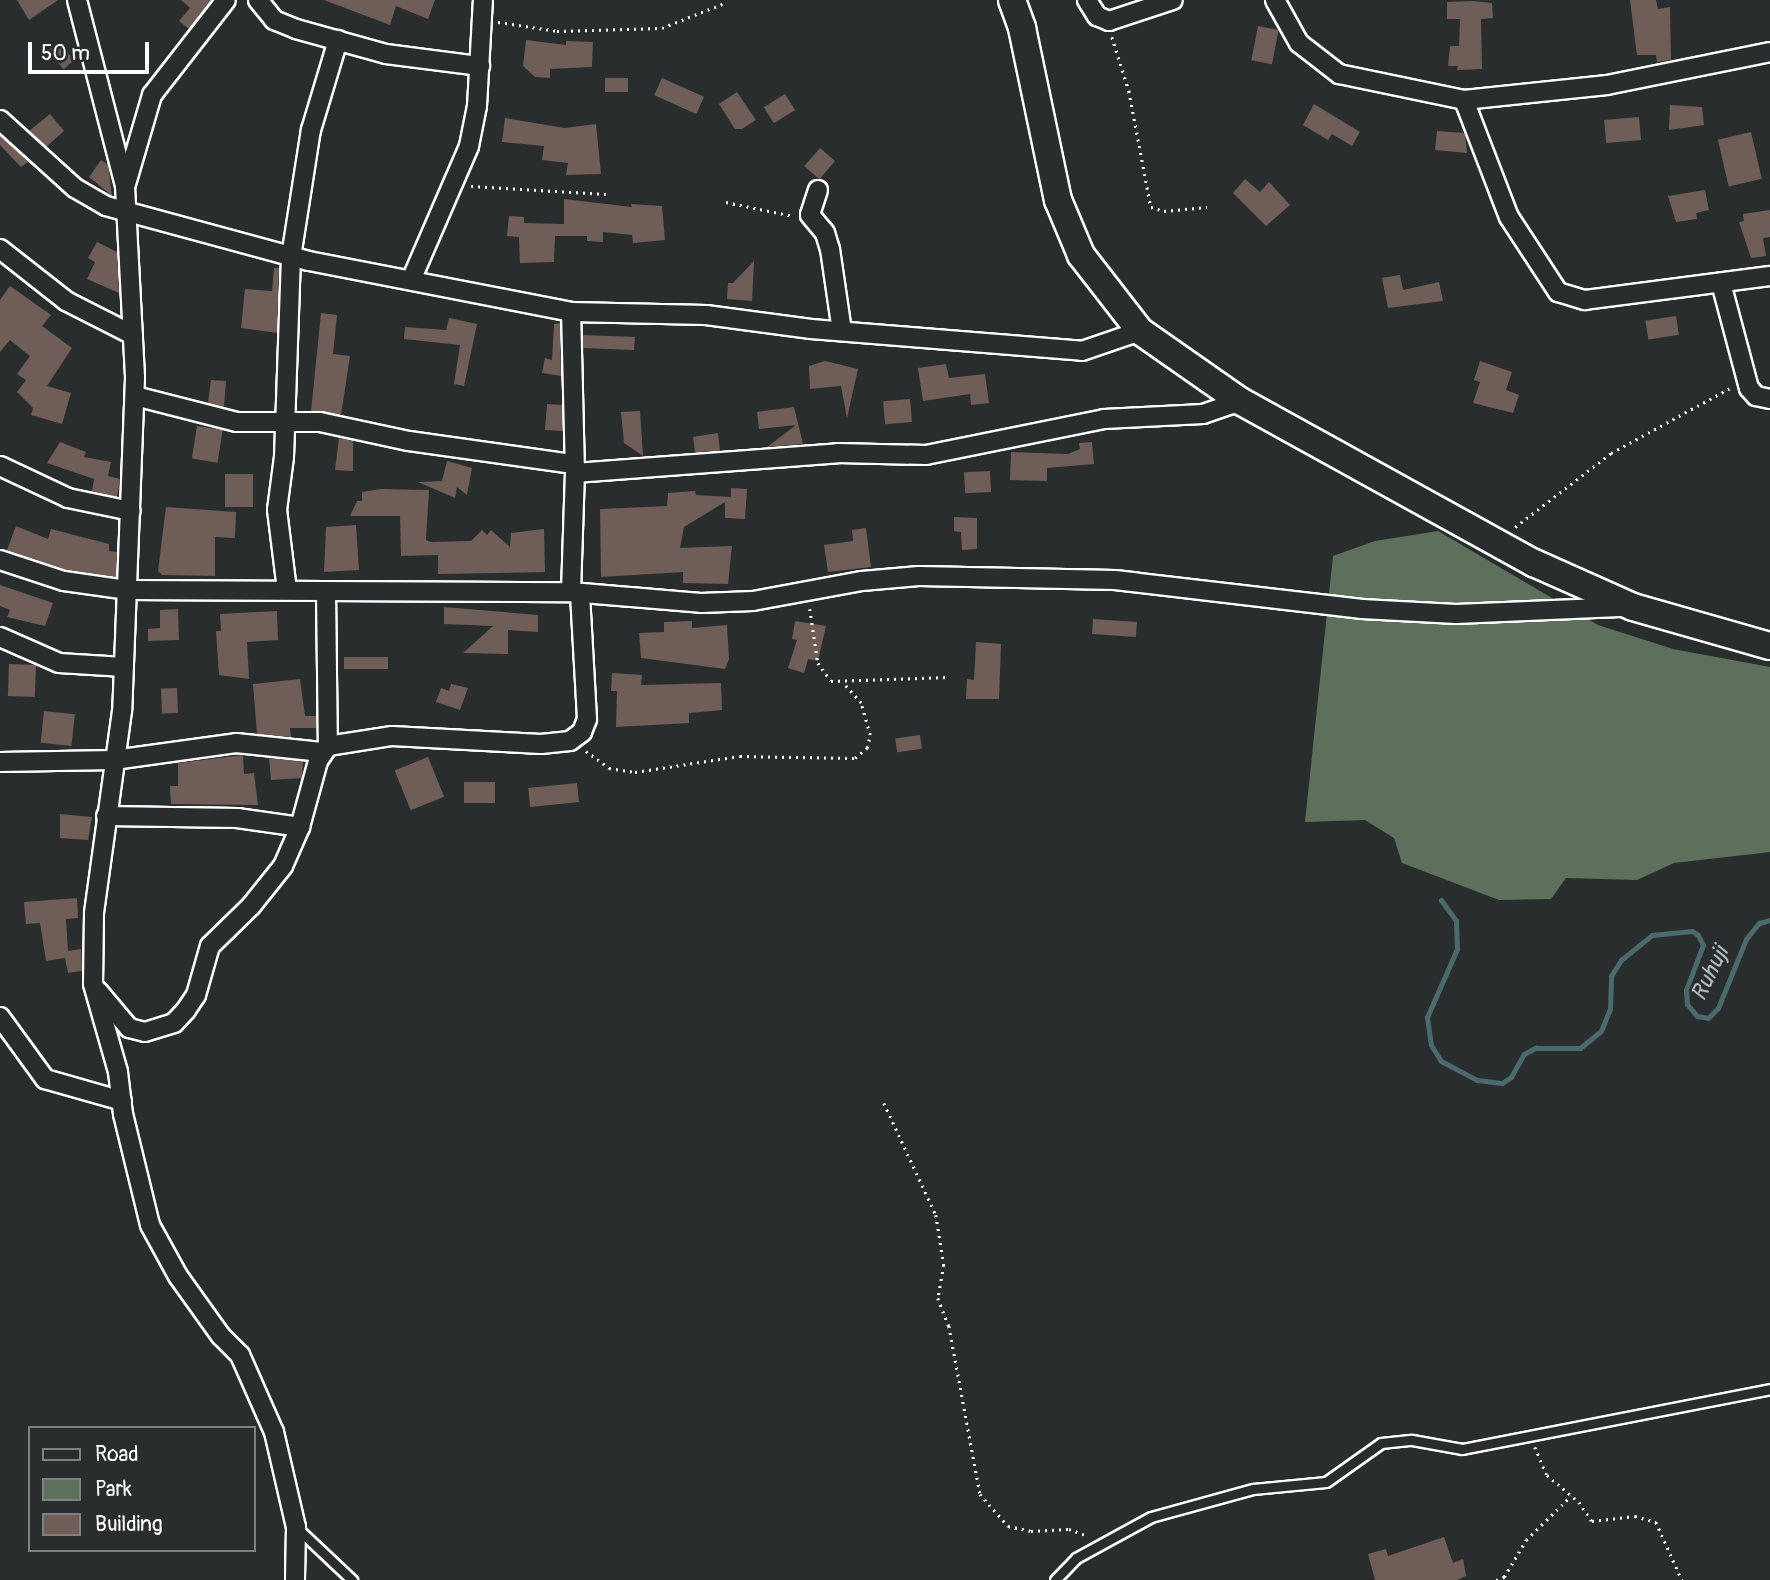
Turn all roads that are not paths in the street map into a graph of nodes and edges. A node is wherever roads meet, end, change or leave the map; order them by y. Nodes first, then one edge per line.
1 (77, 0) edge
2 (226, 0) edge
3 (258, 0) edge
4 (1012, 0) edge
5 (1087, 0) edge
6 (1174, 0) edge
7 (1275, 0) edge
8 (482, 9) edge
9 (338, 40) junction
10 (1770, 52) edge
11 (480, 65) junction
12 (1464, 100) junction
13 (0, 120) edge
14 (125, 186) junction
15 (818, 190) dead end
16 (129, 214) junction
17 (0, 249) edge
18 (291, 257) junction
19 (1770, 276) edge
20 (412, 278) junction
21 (1721, 283) junction
22 (571, 312) junction
23 (842, 331) junction
24 (1139, 331) junction
25 (133, 335) junction
26 (135, 396) junction
27 (1770, 399) edge
28 (1240, 401) junction
29 (285, 420) junction
30 (0, 466) edge
31 (574, 469) junction
32 (131, 511) junction
33 (0, 560) edge
34 (128, 590) junction
35 (287, 590) junction
36 (326, 591) junction
37 (575, 593) junction
38 (1633, 607) junction
39 (0, 637) edge
40 (1770, 646) edge
41 (124, 667) junction
42 (325, 749) junction
43 (114, 760) junction
44 (0, 762) edge
45 (106, 816) junction
46 (300, 827) junction
47 (93, 984) junction
48 (0, 1017) edge
49 (122, 1101) junction
50 (1770, 1389) edge
51 (296, 1527) junction
52 (295, 1580) edge
53 (352, 1580) edge
54 (1055, 1580) edge

1 - 14 street
2 - 14 street
3 - 9 street
4 - 24 main road
5 - 6 street
7 - 12 street
8 - 11 street
9 - 11 street
9 - 18 street
10 - 12 street
11 - 20 street
12 - 21 street
13 - 16 street
14 - 16 street
15 - 23 street
16 - 18 street
16 - 25 street
17 - 25 street
18 - 20 street
18 - 29 street
19 - 21 street
20 - 22 street
21 - 27 street
22 - 23 street
22 - 31 street
23 - 24 street
24 - 28 main road
25 - 26 street
26 - 29 street
26 - 32 street
28 - 31 street
28 - 38 main road
29 - 31 street
29 - 35 street
30 - 32 street
31 - 37 street
32 - 34 street
33 - 34 street
34 - 35 street
34 - 41 street
35 - 36 street
36 - 37 street
36 - 42 street
37 - 38 street
37 - 42 street
38 - 40 main road
39 - 41 street
41 - 43 street
42 - 43 street
42 - 46 street
43 - 44 street
43 - 45 street
45 - 46 street
45 - 47 street
46 - 47 street
47 - 49 street
48 - 49 street
49 - 51 street
50 - 54 lane
51 - 52 street
51 - 53 lane

